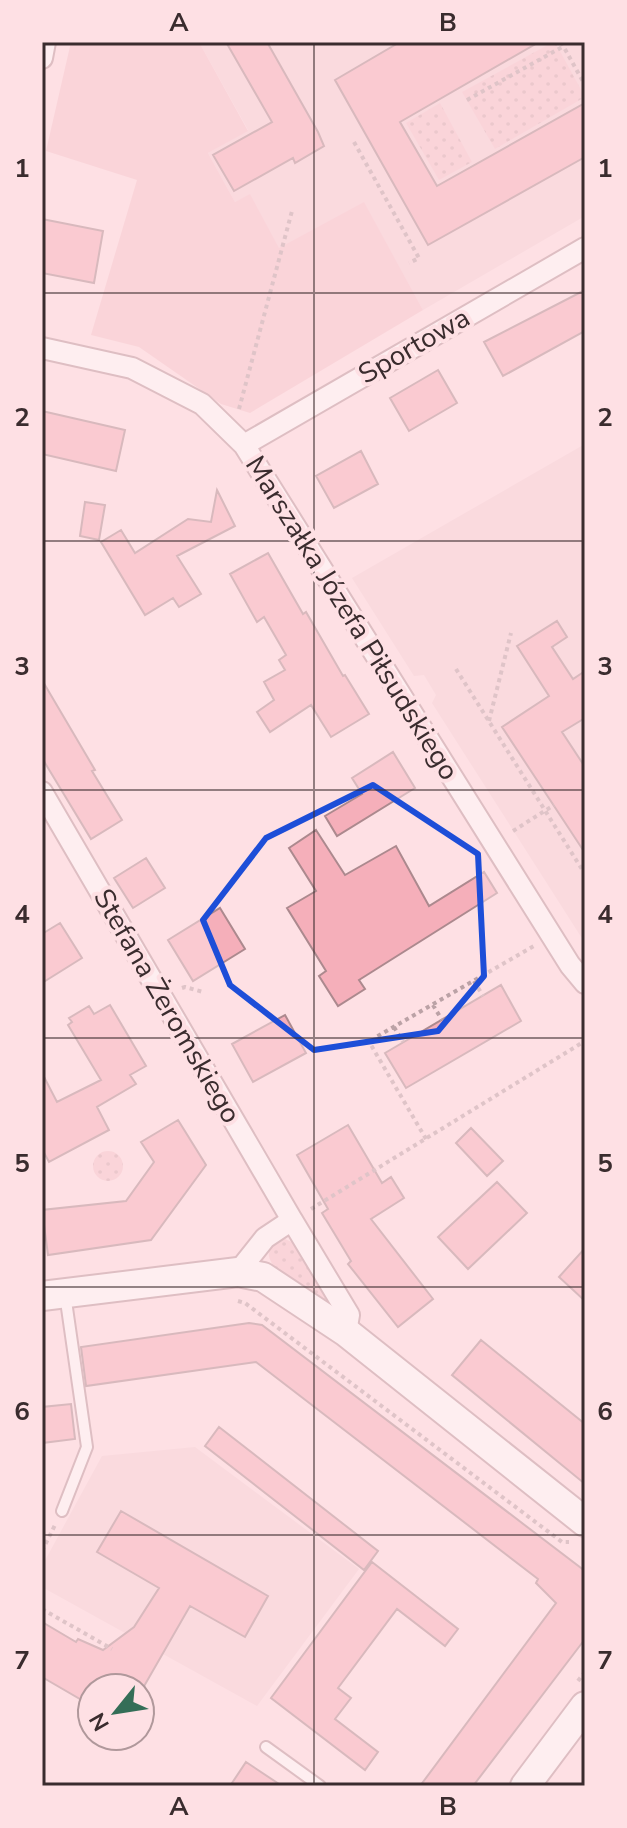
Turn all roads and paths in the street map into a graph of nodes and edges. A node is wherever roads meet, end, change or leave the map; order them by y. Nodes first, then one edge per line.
1 (45, 42) edge
2 (562, 44) edge
3 (42, 58) edge
4 (585, 85) edge
5 (467, 100) dead end
6 (354, 142) dead end
7 (292, 211) dead end
8 (585, 248) edge
9 (409, 263) dead end
10 (42, 348) edge
11 (239, 412) dead end
12 (244, 445) junction
13 (511, 633) dead end
14 (456, 669) dead end
15 (489, 721) junction
16 (42, 792) edge
17 (554, 805) dead end
18 (545, 811) junction
19 (507, 834) dead end
20 (585, 874) edge
21 (540, 943) dead end
22 (474, 981) junction
23 (585, 983) edge
24 (176, 992) dead end
25 (203, 992) dead end
26 (483, 996) dead end
27 (433, 1005) junction
28 (442, 1020) dead end
29 (394, 1027) junction
30 (585, 1041) edge
31 (403, 1042) dead end
32 (426, 1139) junction
33 (299, 1216) junction
34 (235, 1286) junction
35 (53, 1294) edge
36 (346, 1332) junction
37 (62, 1511) joint
38 (581, 1532) edge
39 (42, 1551) edge
40 (42, 1609) edge
41 (112, 1649) dead end
42 (585, 1706) edge
43 (266, 1747) dead end
44 (320, 1786) edge
45 (525, 1786) edge

1 - 3 street
2 - 4 path
2 - 5 path
6 - 9 path
7 - 11 path
8 - 12 street, Sportowa
10 - 12 street, Marszałka Józefa Piłsudskiego
12 - 23 street, Marszałka Józefa Piłsudskiego
13 - 15 path
14 - 15 path
15 - 18 path
16 - 33 street, Stefana Żeromskiego
17 - 18 path
18 - 19 path
18 - 20 path
21 - 22 path
22 - 26 path
22 - 27 path
24 - 25 path
27 - 28 path
27 - 29 path
29 - 31 path
29 - 32 path
30 - 32 path
32 - 33 path
33 - 34 street
33 - 36 street, Stefana Żeromskiego
34 - 35 street
34 - 36 street
34 - 38 path
35 - 37 lane
36 - 38 street
37 - 39 path
40 - 41 path
42 - 45 street
43 - 44 lane

